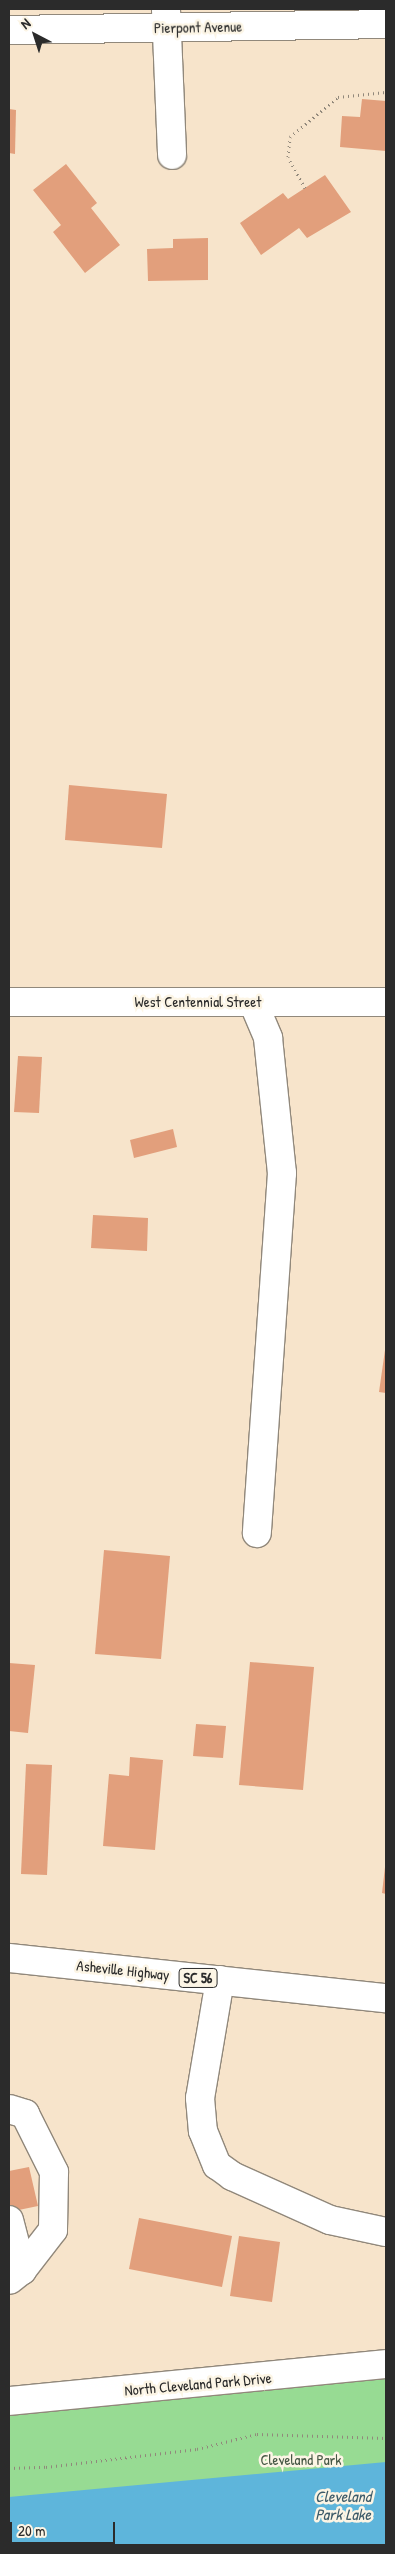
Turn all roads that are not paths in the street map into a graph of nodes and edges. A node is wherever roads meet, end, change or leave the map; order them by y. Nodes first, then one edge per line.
1 (166, 18) edge
2 (386, 24) edge
3 (9, 30) edge
4 (172, 155) dead end
5 (9, 1002) edge
6 (253, 1002) junction
7 (386, 1002) edge
8 (257, 1533) dead end
9 (9, 1958) edge
10 (220, 1980) junction
11 (386, 1998) edge
12 (9, 2110) edge
13 (9, 2220) edge
14 (386, 2232) edge
15 (15, 2275) edge
16 (386, 2364) edge
17 (9, 2401) edge

1 - 2 street, Pierpont Avenue
1 - 3 street, Pierpont Avenue
1 - 4 street
5 - 6 street, West Centennial Street
6 - 7 street, West Centennial Street
6 - 8 street
9 - 10 street, Asheville Highway / SC 56
10 - 11 street, Asheville Highway / SC 56
10 - 14 street
12 - 15 street
13 - 15 street
16 - 17 street, North Cleveland Park Drive

